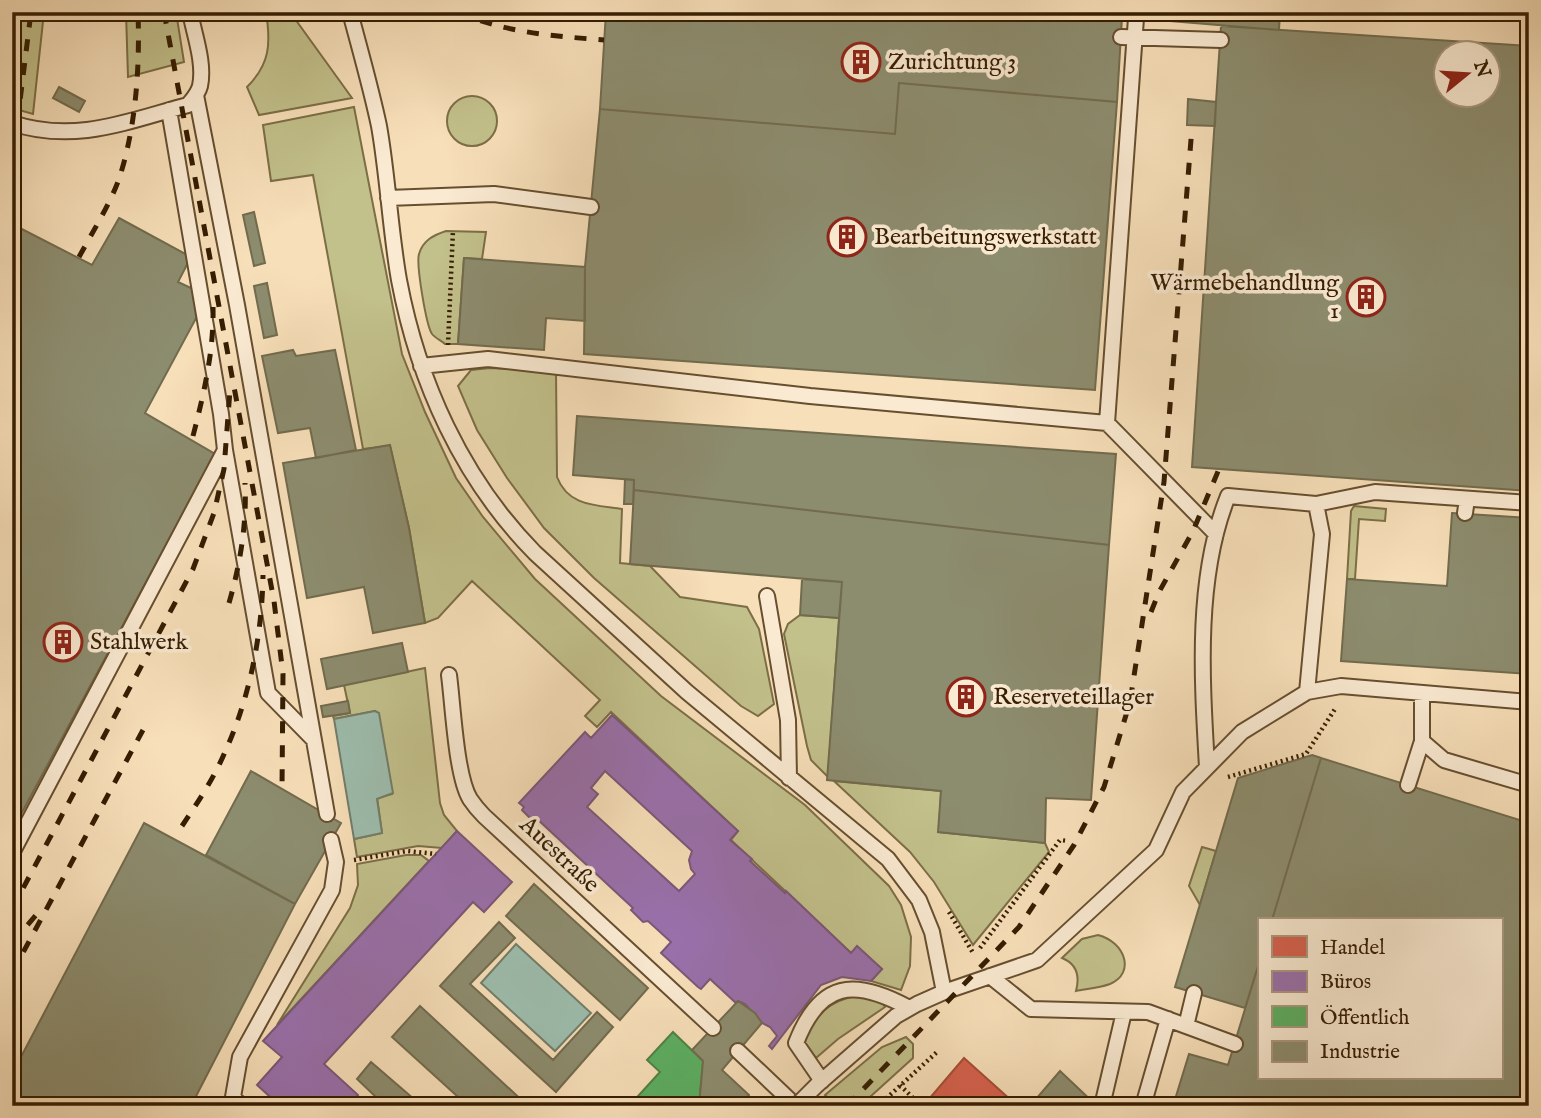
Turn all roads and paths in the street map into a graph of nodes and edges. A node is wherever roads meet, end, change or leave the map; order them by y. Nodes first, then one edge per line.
1 (190, 12) edge
2 (350, 12) edge
3 (1136, 19) dead end
4 (1128, 38) junction
5 (1220, 40) dead end
6 (196, 95) junction
7 (169, 110) junction
8 (12, 123) edge
9 (388, 198) junction
10 (591, 207) dead end
11 (453, 230) dead end
12 (451, 363) junction
13 (421, 366) junction
14 (1107, 423) junction
15 (225, 450) junction
16 (1529, 503) edge
17 (1317, 504) junction
18 (1216, 534) junction
19 (767, 596) dead end
20 (449, 675) dead end
21 (1307, 692) junction
22 (1422, 693) junction
23 (1529, 702) edge
24 (1338, 704) dead end
25 (314, 740) junction
26 (1422, 741) junction
27 (1207, 767) junction
28 (789, 778) junction
29 (1224, 778) dead end
30 (1408, 785) dead end
31 (1529, 785) edge
32 (327, 814) dead end
33 (331, 840) dead end
34 (1068, 841) dead end
35 (12, 853) edge
36 (436, 854) dead end
37 (336, 862) junction
38 (947, 909) dead end
39 (980, 948) dead end
40 (973, 953) dead end
41 (990, 976) junction
42 (944, 992) junction
43 (1194, 993) dead end
44 (909, 1008) junction
45 (1124, 1012) junction
46 (1168, 1019) junction
47 (1186, 1026) junction
48 (713, 1028) dead end
49 (1235, 1044) dead end
50 (738, 1051) dead end
51 (937, 1052) dead end
52 (819, 1083) junction
53 (900, 1085) junction
54 (232, 1103) edge
55 (796, 1106) edge
56 (878, 1106) edge
57 (921, 1106) edge
58 (1102, 1106) edge
59 (1143, 1106) edge

1 - 6 lane
2 - 9 lane
3 - 4 lane
4 - 5 lane
4 - 14 lane
6 - 7 lane
6 - 25 lane
7 - 8 lane
7 - 15 lane
9 - 10 lane
9 - 13 lane
11 - 12 path
12 - 13 lane
12 - 14 lane
13 - 28 lane
14 - 18 lane
15 - 25 lane
15 - 35 lane
16 - 17 lane
17 - 18 lane
17 - 21 lane
18 - 27 lane
19 - 28 lane
20 - 48 lane, Auestraße
21 - 22 lane
21 - 27 lane
22 - 23 lane
22 - 26 lane
24 - 29 path
25 - 32 lane
26 - 30 lane
26 - 31 lane
27 - 41 lane
28 - 42 lane
33 - 37 lane
34 - 39 path
36 - 37 path
37 - 54 lane
38 - 40 path
41 - 42 lane
41 - 45 lane
42 - 44 lane
43 - 47 lane
44 - 52 lane
44 - 52 lane
45 - 46 lane
45 - 58 lane
46 - 47 lane
46 - 59 lane
47 - 49 lane
50 - 55 lane
51 - 53 path
52 - 55 lane, bridge
53 - 56 path
53 - 57 path

